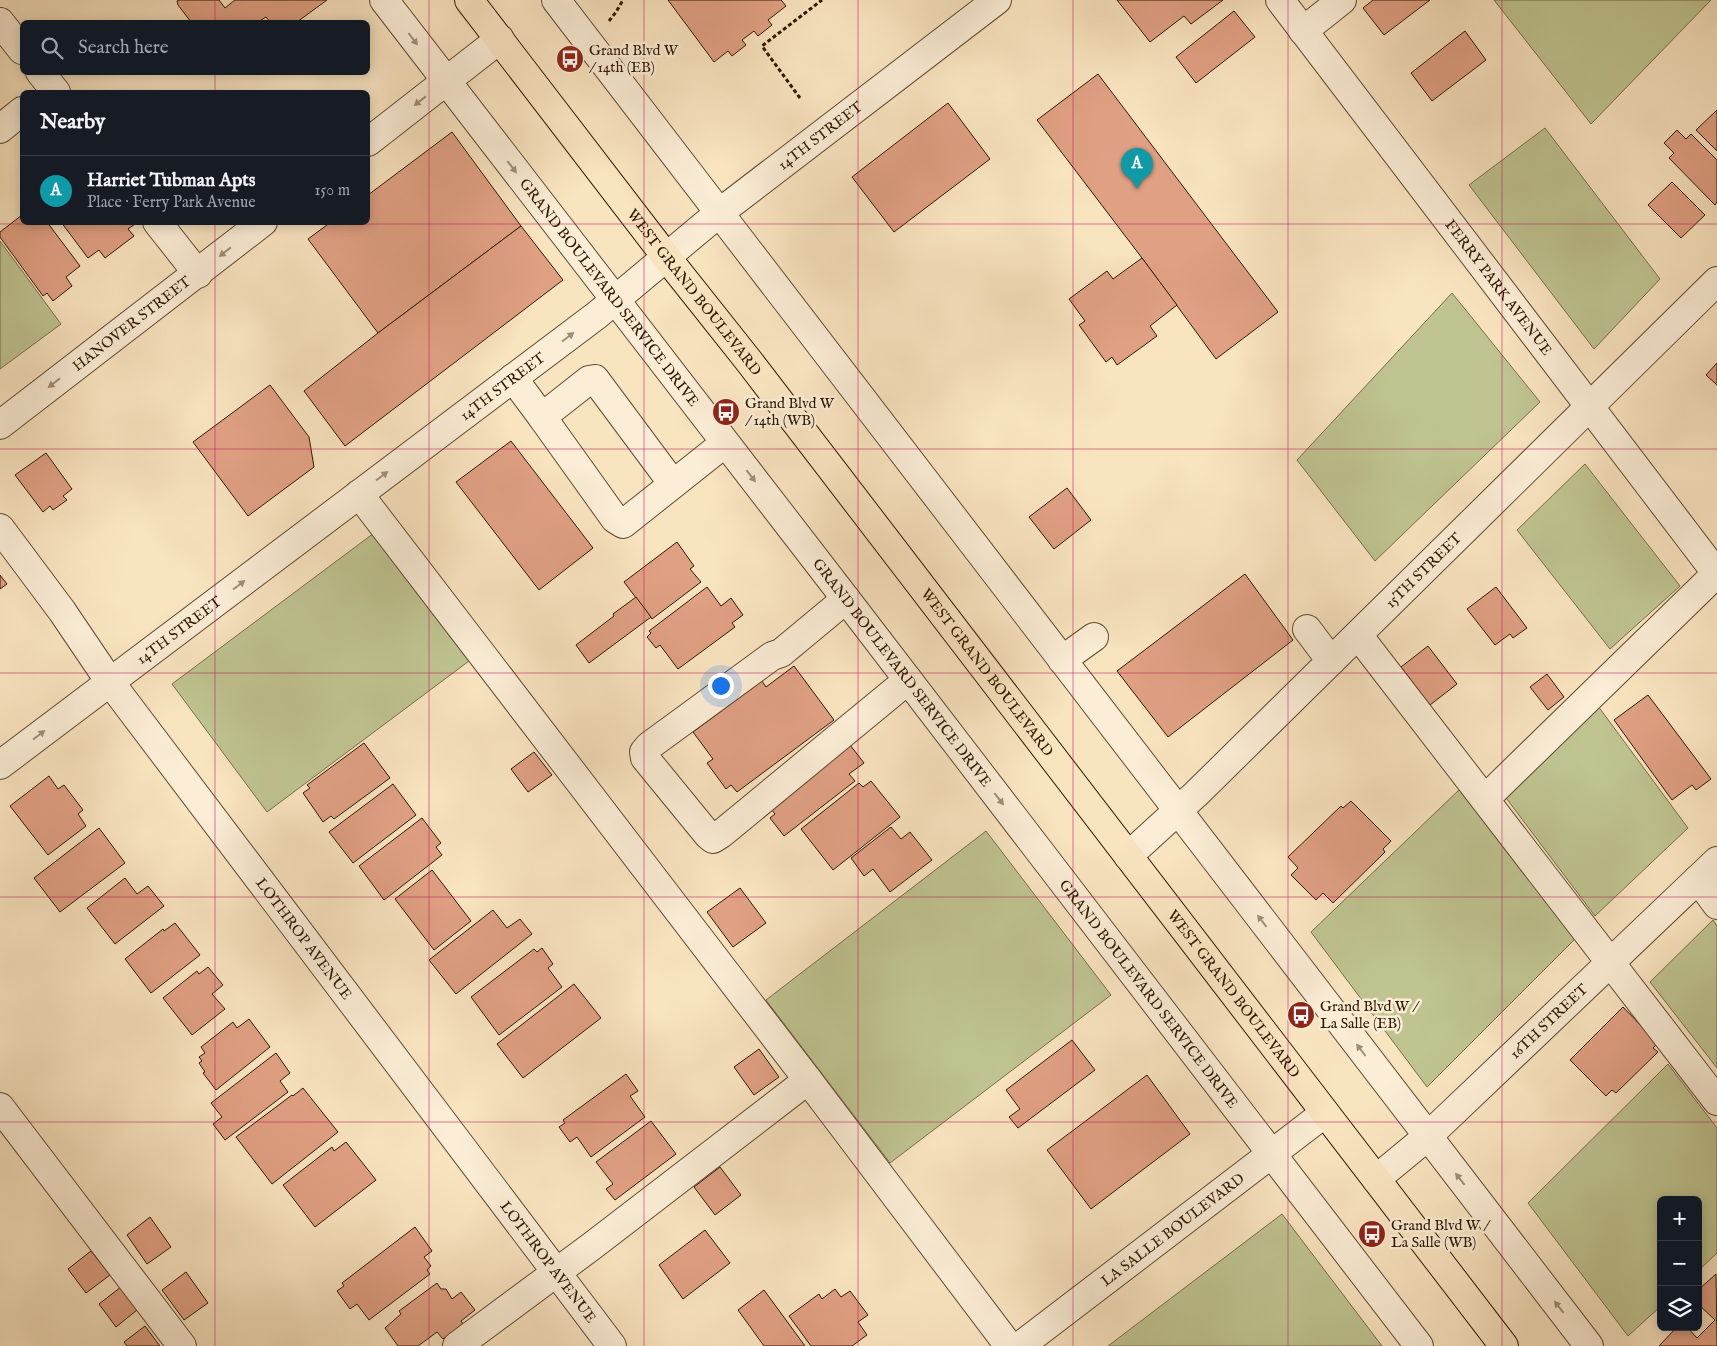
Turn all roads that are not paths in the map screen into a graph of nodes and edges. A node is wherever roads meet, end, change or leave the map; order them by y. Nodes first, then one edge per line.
1 (384, 0) edge
2 (469, 0) edge
3 (556, 0) edge
4 (997, 0) edge
5 (1280, 0) edge
6 (1342, 0) edge
7 (0, 22) edge
8 (1303, 31) junction
9 (500, 39) junction
10 (20, 47) edge
11 (446, 82) junction
12 (20, 114) edge
13 (0, 129) edge
14 (370, 140) edge
15 (719, 213) junction
16 (160, 225) edge
17 (259, 225) edge
18 (667, 258) junction
19 (198, 274) junction
20 (1717, 281) edge
21 (616, 300) junction
22 (513, 378) junction
23 (1590, 407) junction
24 (542, 417) junction
25 (0, 425) edge
26 (725, 443) junction
27 (673, 484) junction
28 (359, 494) junction
29 (0, 528) edge
30 (1717, 574) edge
31 (846, 599) junction
32 (1307, 629) dead end
33 (1358, 635) junction
34 (1094, 637) dead end
35 (1062, 660) junction
36 (1331, 661) junction
37 (908, 680) junction
38 (110, 682) junction
39 (0, 765) edge
40 (1485, 799) junction
41 (1178, 811) junction
42 (1128, 856) junction
43 (1717, 861) edge
44 (1698, 879) junction
45 (1717, 905) edge
46 (1610, 962) junction
47 (808, 1080) junction
48 (1717, 1100) edge
49 (0, 1106) edge
50 (1325, 1112) junction
51 (1427, 1136) junction
52 (1272, 1153) junction
53 (1376, 1179) junction
54 (556, 1272) junction
55 (182, 1346) edge
56 (457, 1346) edge
57 (612, 1346) edge
58 (1009, 1346) edge
59 (1020, 1346) edge
60 (1419, 1346) edge
61 (1504, 1346) edge
62 (1589, 1346) edge

1 -> 11 street, GRAND BOULEVARD SERVICE DRIVE
2 - 9 main road, WEST GRAND BOULEVARD
3 - 15 street
4 - 15 street, 14TH STREET
5 - 8 street, FERRY PARK AVENUE
6 - 8 street
7 - 10 street
8 - 23 street, FERRY PARK AVENUE
9 - 11 street
9 - 18 main road, WEST GRAND BOULEVARD
11 -> 14 street
11 -> 21 street, GRAND BOULEVARD SERVICE DRIVE
12 - 13 street
15 - 18 street, 14TH STREET
15 - 35 street
16 - 19 street
17 -> 19 street, HANOVER STREET
18 - 21 street, 14TH STREET
18 - 42 main road, WEST GRAND BOULEVARD
19 -> 25 street, HANOVER STREET
20 - 23 street, 15TH STREET
22 -> 21 street, 14TH STREET
21 - 26 street, GRAND BOULEVARD SERVICE DRIVE
22 - 24 street
28 -> 22 street, 14TH STREET
23 - 30 street, FERRY PARK AVENUE
23 - 33 street, 15TH STREET
24 - 27 street
24 - 27 street
26 - 27 street
26 -> 31 street, GRAND BOULEVARD SERVICE DRIVE
38 -> 28 street, 14TH STREET
28 - 47 street
29 - 38 street, LOTHROP AVENUE
30 - 40 street
31 - 37 street, GRAND BOULEVARD SERVICE DRIVE
31 - 37 street
32 - 36 street
33 - 36 street, 15TH STREET
33 - 40 street
34 - 35 street
35 - 41 street
36 - 41 street, 15TH STREET
37 -> 52 street, GRAND BOULEVARD SERVICE DRIVE
39 -> 38 street, 14TH STREET
38 - 54 street, LOTHROP AVENUE
40 - 46 street
41 - 42 street, 15TH STREET
51 -> 41 street
42 - 50 main road, WEST GRAND BOULEVARD
43 - 44 street, 16TH STREET
44 - 45 street
44 - 46 street, 16TH STREET
46 - 48 street
46 - 51 street, 16TH STREET
47 - 54 street
47 - 58 street
49 - 55 street
50 - 52 street, LA SALLE BOULEVARD
50 - 53 main road, WEST GRAND BOULEVARD
51 - 53 street, 16TH STREET
62 -> 51 street
52 - 59 street, LA SALLE BOULEVARD
52 - 60 street, GRAND BOULEVARD SERVICE DRIVE
53 - 61 main road, WEST GRAND BOULEVARD
54 - 56 street
54 - 57 street, LOTHROP AVENUE

